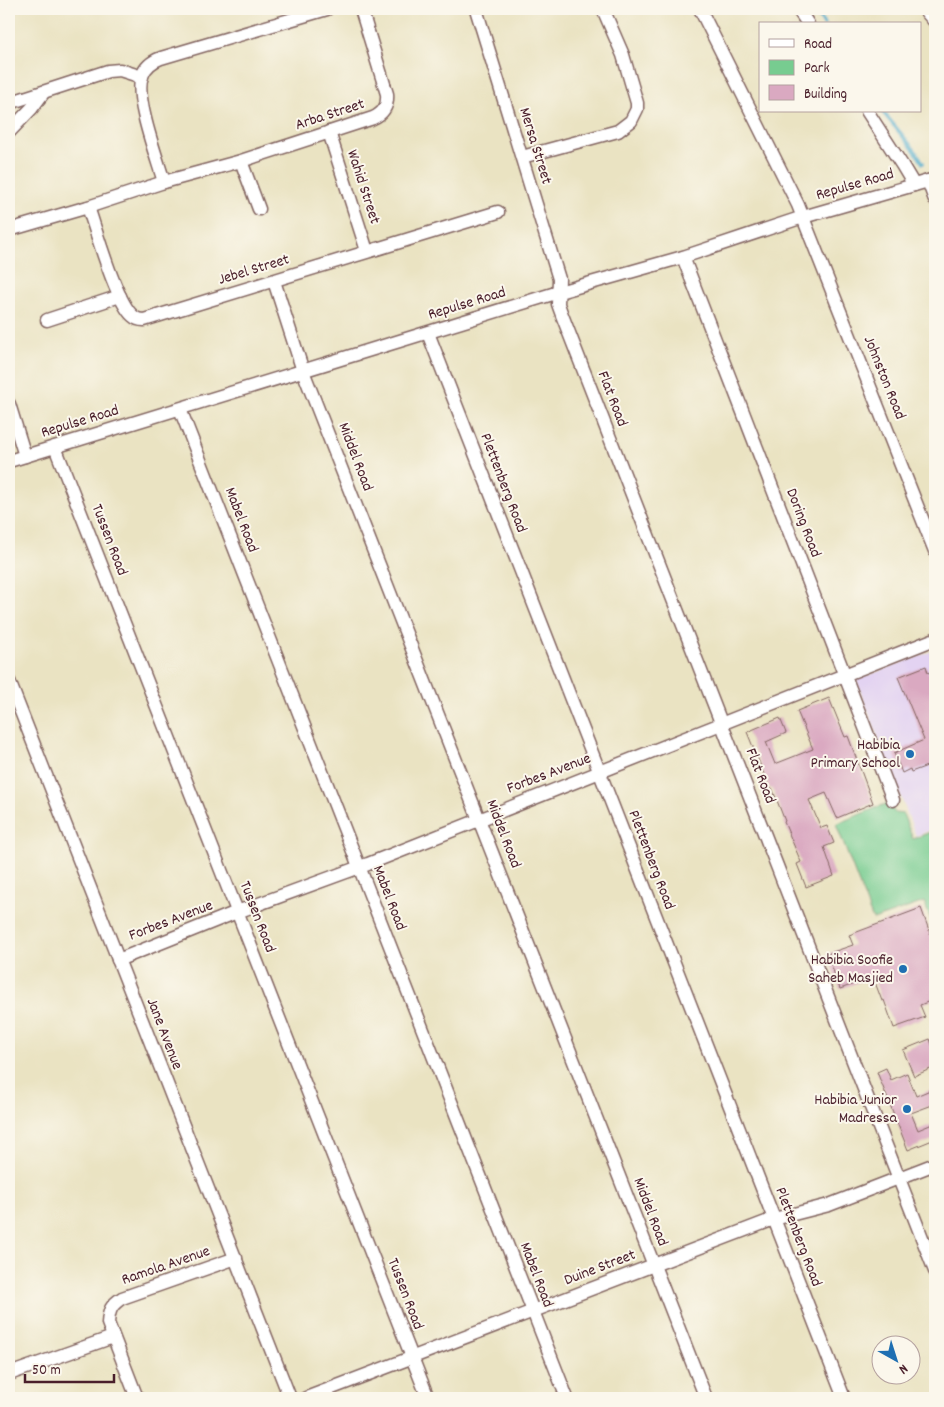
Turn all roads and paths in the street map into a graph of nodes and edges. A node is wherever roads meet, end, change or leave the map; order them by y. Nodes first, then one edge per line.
1 (327, 9) edge
2 (361, 9) edge
3 (476, 9) edge
4 (603, 9) edge
5 (700, 9) edge
6 (798, 9) edge
7 (924, 9) edge
8 (807, 22) edge
9 (935, 22) edge
10 (142, 77) junction
11 (44, 92) junction
12 (9, 103) edge
13 (867, 112) edge
14 (9, 132) edge
15 (329, 132) junction
16 (522, 157) junction
17 (241, 161) junction
18 (932, 180) edge
19 (164, 182) junction
20 (914, 185) junction
21 (935, 200) edge
22 (88, 207) junction
23 (259, 210) dead end
24 (498, 212) dead end
25 (803, 217) junction
26 (9, 230) edge
27 (367, 251) junction
28 (683, 257) junction
29 (274, 281) junction
30 (559, 292) junction
31 (120, 296) junction
32 (48, 320) dead end
33 (428, 333) junction
34 (303, 371) junction
35 (9, 404) edge
36 (180, 409) junction
37 (55, 447) junction
38 (25, 456) junction
39 (9, 461) edge
40 (935, 551) edge
41 (935, 639) edge
42 (844, 675) junction
43 (9, 681) edge
44 (721, 724) junction
45 (599, 772) junction
46 (893, 800) dead end
47 (479, 819) junction
48 (359, 867) junction
49 (238, 912) junction
50 (118, 960) junction
51 (935, 1164) edge
52 (899, 1178) junction
53 (774, 1219) junction
54 (236, 1258) junction
55 (653, 1265) junction
56 (935, 1271) edge
57 (533, 1312) junction
58 (113, 1337) junction
59 (413, 1358) junction
60 (12, 1374) dead end
61 (137, 1398) edge
62 (290, 1398) edge
63 (306, 1398) edge
64 (428, 1398) edge
65 (567, 1398) edge
66 (706, 1398) edge
67 (844, 1398) edge

1 - 10 street
2 - 15 street, Arba Street
3 - 16 street, Mersa Street
4 - 16 street
5 - 25 street, Johnston Road
6 - 8 street
7 - 9 street
10 - 11 street
10 - 19 street
11 - 12 street
11 - 14 street
13 - 20 street
15 - 17 street, Arba Street
15 - 27 street, Wahid Street
16 - 30 street, Mersa Street
17 - 19 street, Arba Street
17 - 23 street
18 - 20 street, Repulse Road
18 - 21 street
19 - 22 street, Arba Street
20 - 25 street, Repulse Road
22 - 26 street, Arba Street
22 - 31 street, Jebel Street
24 - 27 street, Jebel Street
25 - 28 street, Repulse Road
25 - 40 street, Johnston Road
27 - 29 street, Jebel Street
28 - 30 street, Repulse Road
28 - 42 street, Doring Road
29 - 31 street, Jebel Street
29 - 34 street, Middel Road
30 - 33 street, Repulse Road
30 - 44 street, Flat Road
31 - 32 street
33 - 34 street, Repulse Road
33 - 45 street, Plettenberg Road
34 - 36 street, Repulse Road
34 - 47 street, Middel Road
35 - 38 street
36 - 37 street, Repulse Road
36 - 48 street, Mabel Road
37 - 38 street, Repulse Road
37 - 49 street, Tussen Road
38 - 39 street, Repulse Road
41 - 42 street, Forbes Avenue
42 - 44 street, Forbes Avenue
42 - 46 street, Doring Road
43 - 50 street, Jane Avenue
44 - 45 street, Forbes Avenue
44 - 52 street, Flat Road
45 - 47 street, Forbes Avenue
45 - 53 street, Plettenberg Road
47 - 48 street, Forbes Avenue
47 - 55 street, Middel Road
48 - 49 street, Forbes Avenue
48 - 57 street, Mabel Road
49 - 50 street, Forbes Avenue
49 - 59 street, Tussen Road
50 - 54 street, Jane Avenue
51 - 52 street, Duine Street
52 - 53 street, Duine Street
52 - 56 street, Flat Road
53 - 55 street, Duine Street
53 - 67 street, Plettenberg Road
54 - 58 street, Ramola Avenue
54 - 62 street, Jane Avenue
55 - 57 street, Duine Street
55 - 66 street, Middel Road
57 - 59 street, Duine Street
57 - 65 street, Mabel Road
58 - 60 street
58 - 61 street, Ramola Avenue
59 - 63 street, Duine Street
59 - 64 street, Tussen Road

